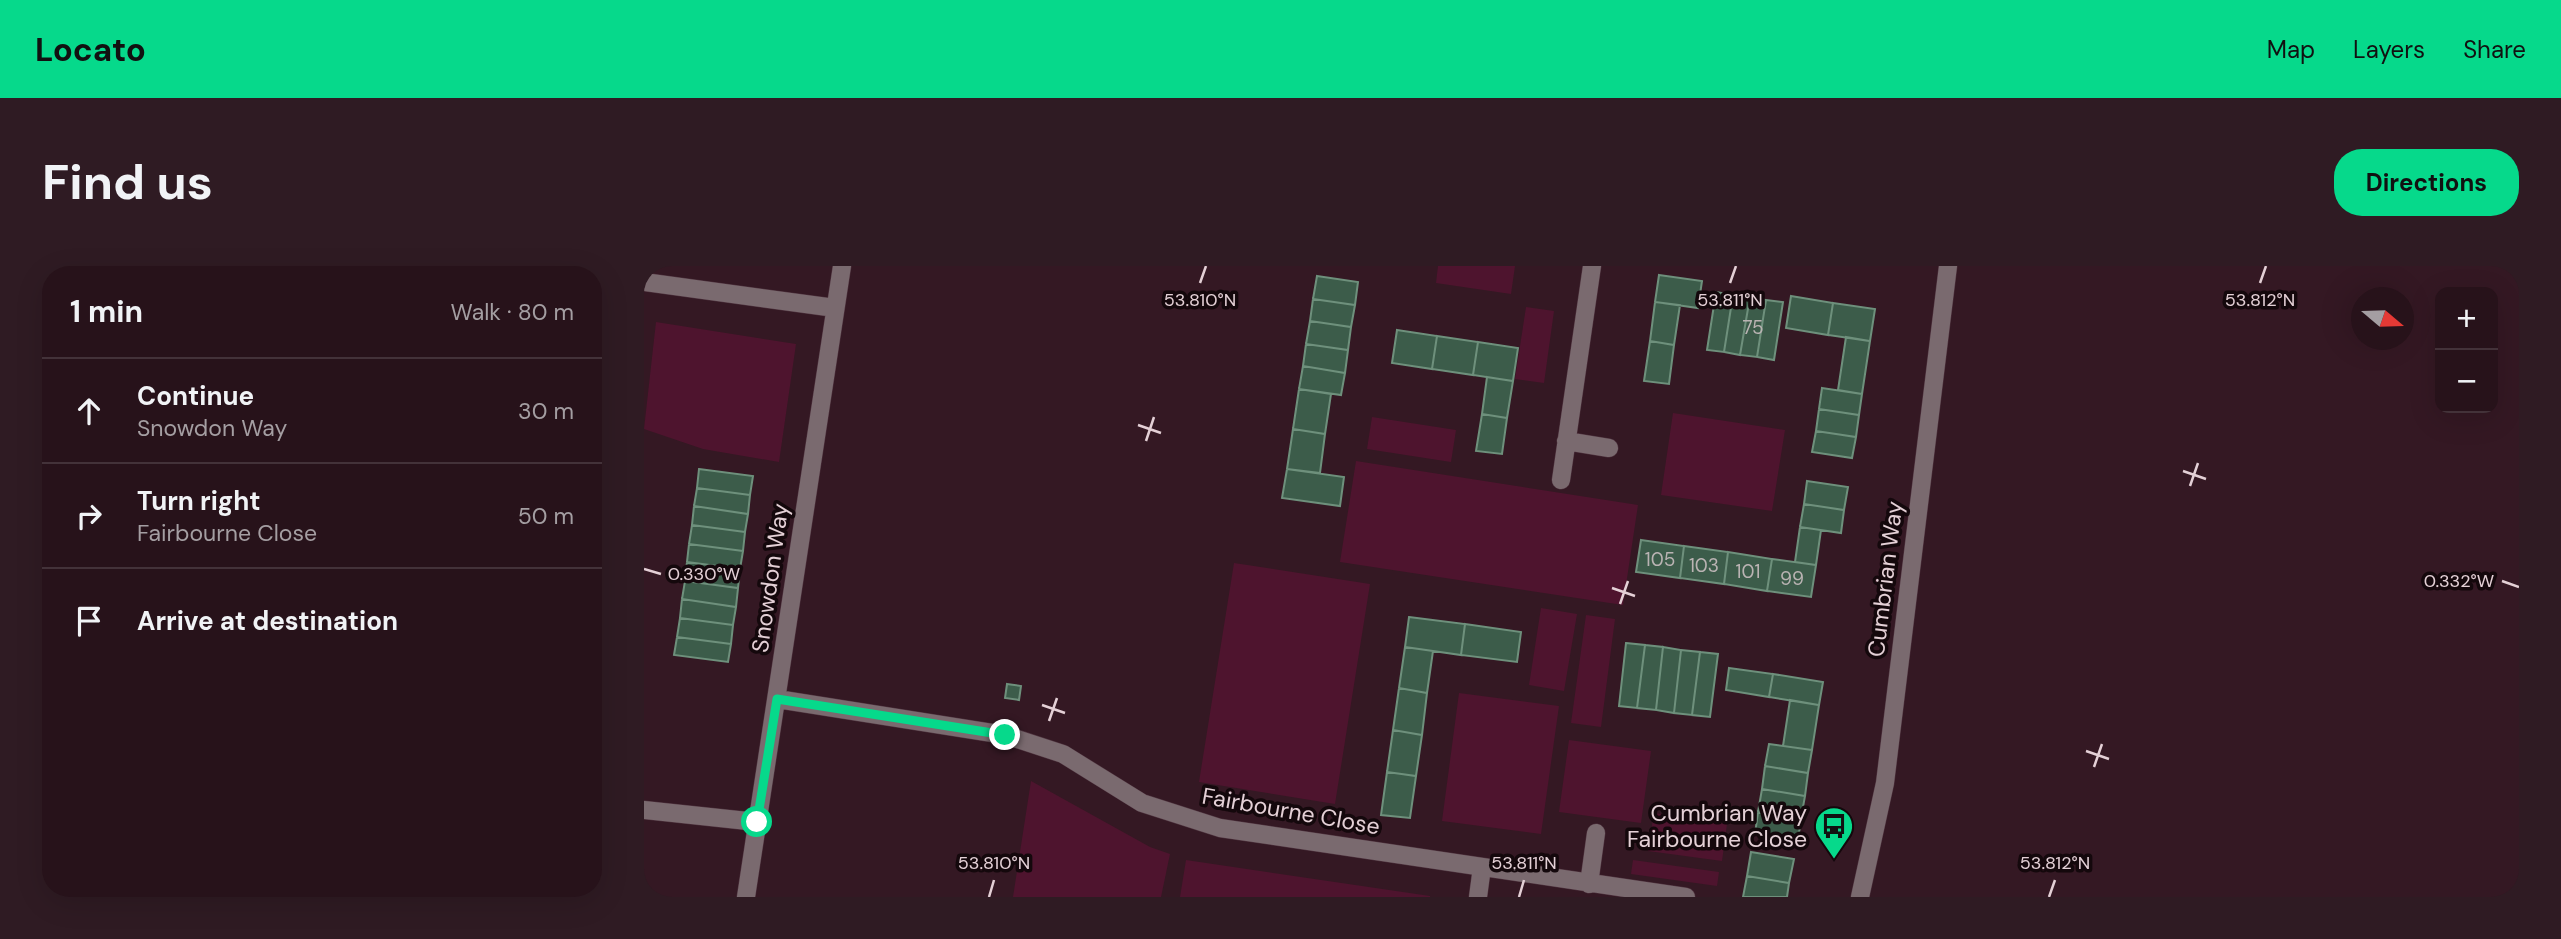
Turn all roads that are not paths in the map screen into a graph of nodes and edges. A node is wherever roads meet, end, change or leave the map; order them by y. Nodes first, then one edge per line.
1 (842, 266) edge
2 (1592, 266) edge
3 (1948, 266) edge
4 (644, 282) edge
5 (835, 308) junction
6 (1566, 441) junction
7 (1609, 448) dead end
8 (1561, 480) dead end
9 (777, 699) junction
10 (644, 810) edge
11 (757, 822) junction
12 (1597, 833) dead end
13 (1482, 867) junction
14 (1589, 884) junction
15 (1648, 895) edge
16 (746, 897) edge
17 (1478, 897) edge
18 (1686, 897) edge
19 (1860, 897) edge

1 - 5 street, Snowdon Way
2 - 6 street
3 - 19 street, Cumbrian Way
4 - 5 street
5 - 9 street, Snowdon Way
6 - 7 street
6 - 8 street
9 - 11 street, Snowdon Way
9 - 13 street, Fairbourne Close
10 - 11 street
11 - 16 street, Snowdon Way
12 - 14 street
13 - 14 street, Fairbourne Close
13 - 17 street
14 - 15 street, Fairbourne Close
15 - 18 street, Fairbourne Close

